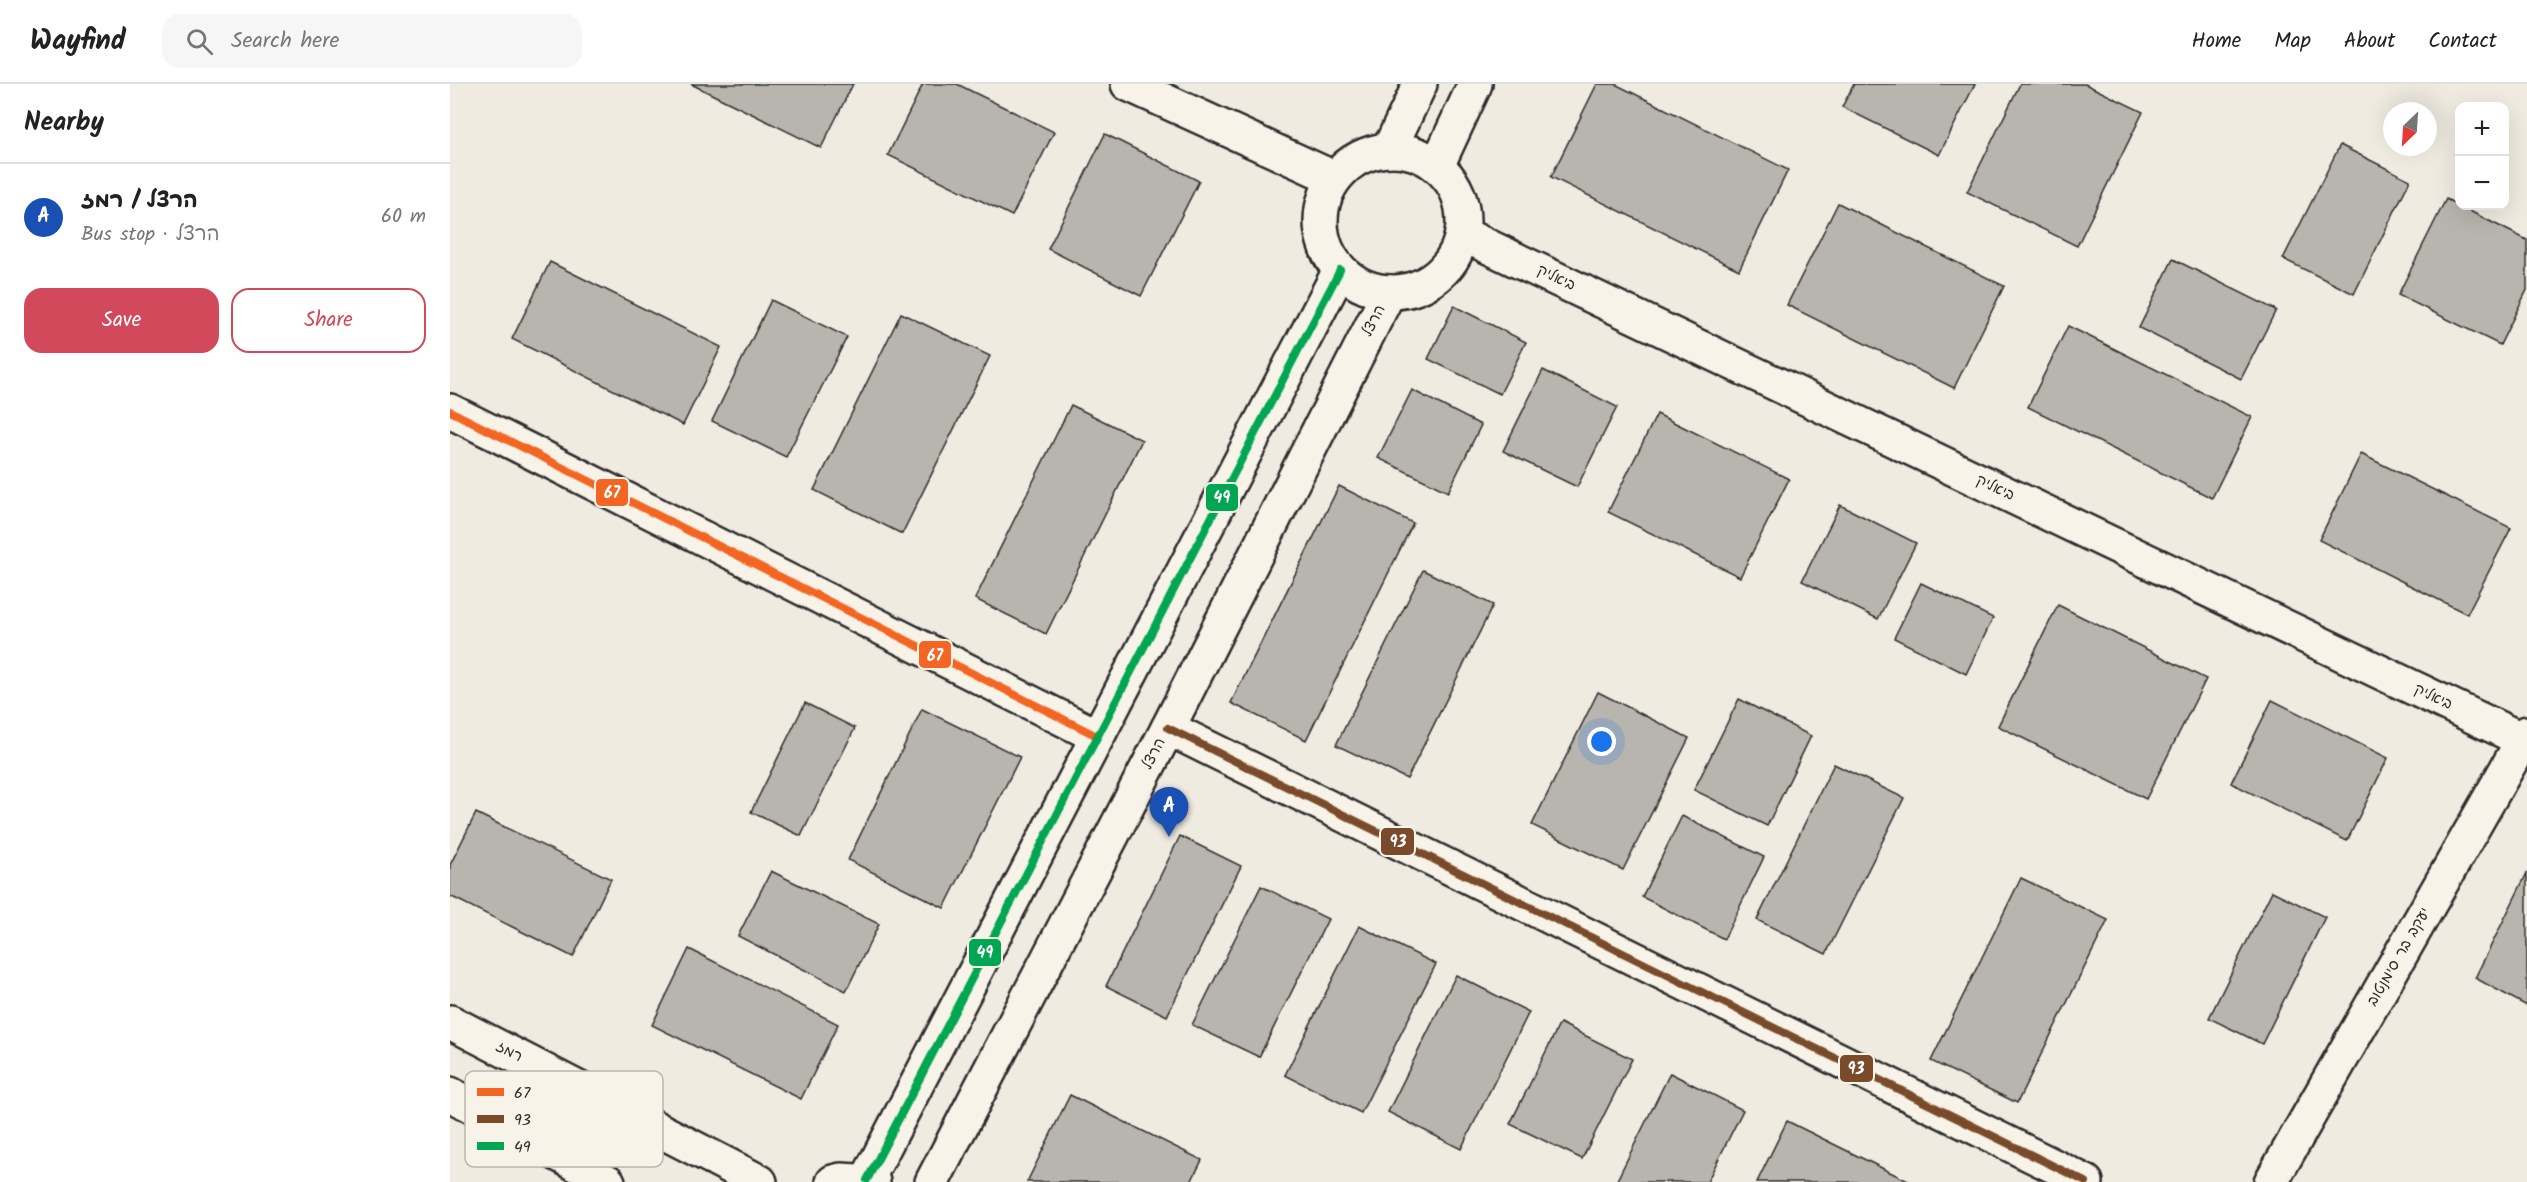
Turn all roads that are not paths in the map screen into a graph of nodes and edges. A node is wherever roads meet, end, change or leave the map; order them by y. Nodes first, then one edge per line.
1 (1128, 84) edge
2 (1420, 84) edge
3 (1475, 84) edge
4 (1389, 150) junction
5 (1437, 166) junction
6 (1334, 178) junction
7 (1462, 234) junction
8 (1340, 270) junction
9 (1389, 292) junction
10 (450, 411) edge
11 (1168, 728) junction
12 (1096, 736) junction
13 (2526, 738) edge
14 (450, 1022) edge
15 (545, 1071) edge
16 (450, 1094) edge
17 (465, 1102) edge
18 (663, 1132) edge
19 (581, 1167) edge
20 (870, 1181) edge
21 (608, 1182) edge
22 (760, 1182) edge
23 (833, 1182) edge
24 (932, 1182) edge
25 (2086, 1182) edge
26 (2271, 1182) edge

1 - 6 street
2 - 4 street
3 - 5 street
4 - 5 street
4 - 6 street
5 - 7 street
6 - 8 street
7 - 9 street
7 - 13 street, ביאליק
8 - 9 street
8 - 12 street
9 - 11 street, הרצל
10 - 12 street
11 - 24 street, הרצל
11 - 25 street
12 - 20 street
13 - 26 street, יעקב בר סימנטוב
14 - 15 street, רמז
16 - 17 street
18 - 22 street, רמז
19 - 21 street
20 - 23 street

